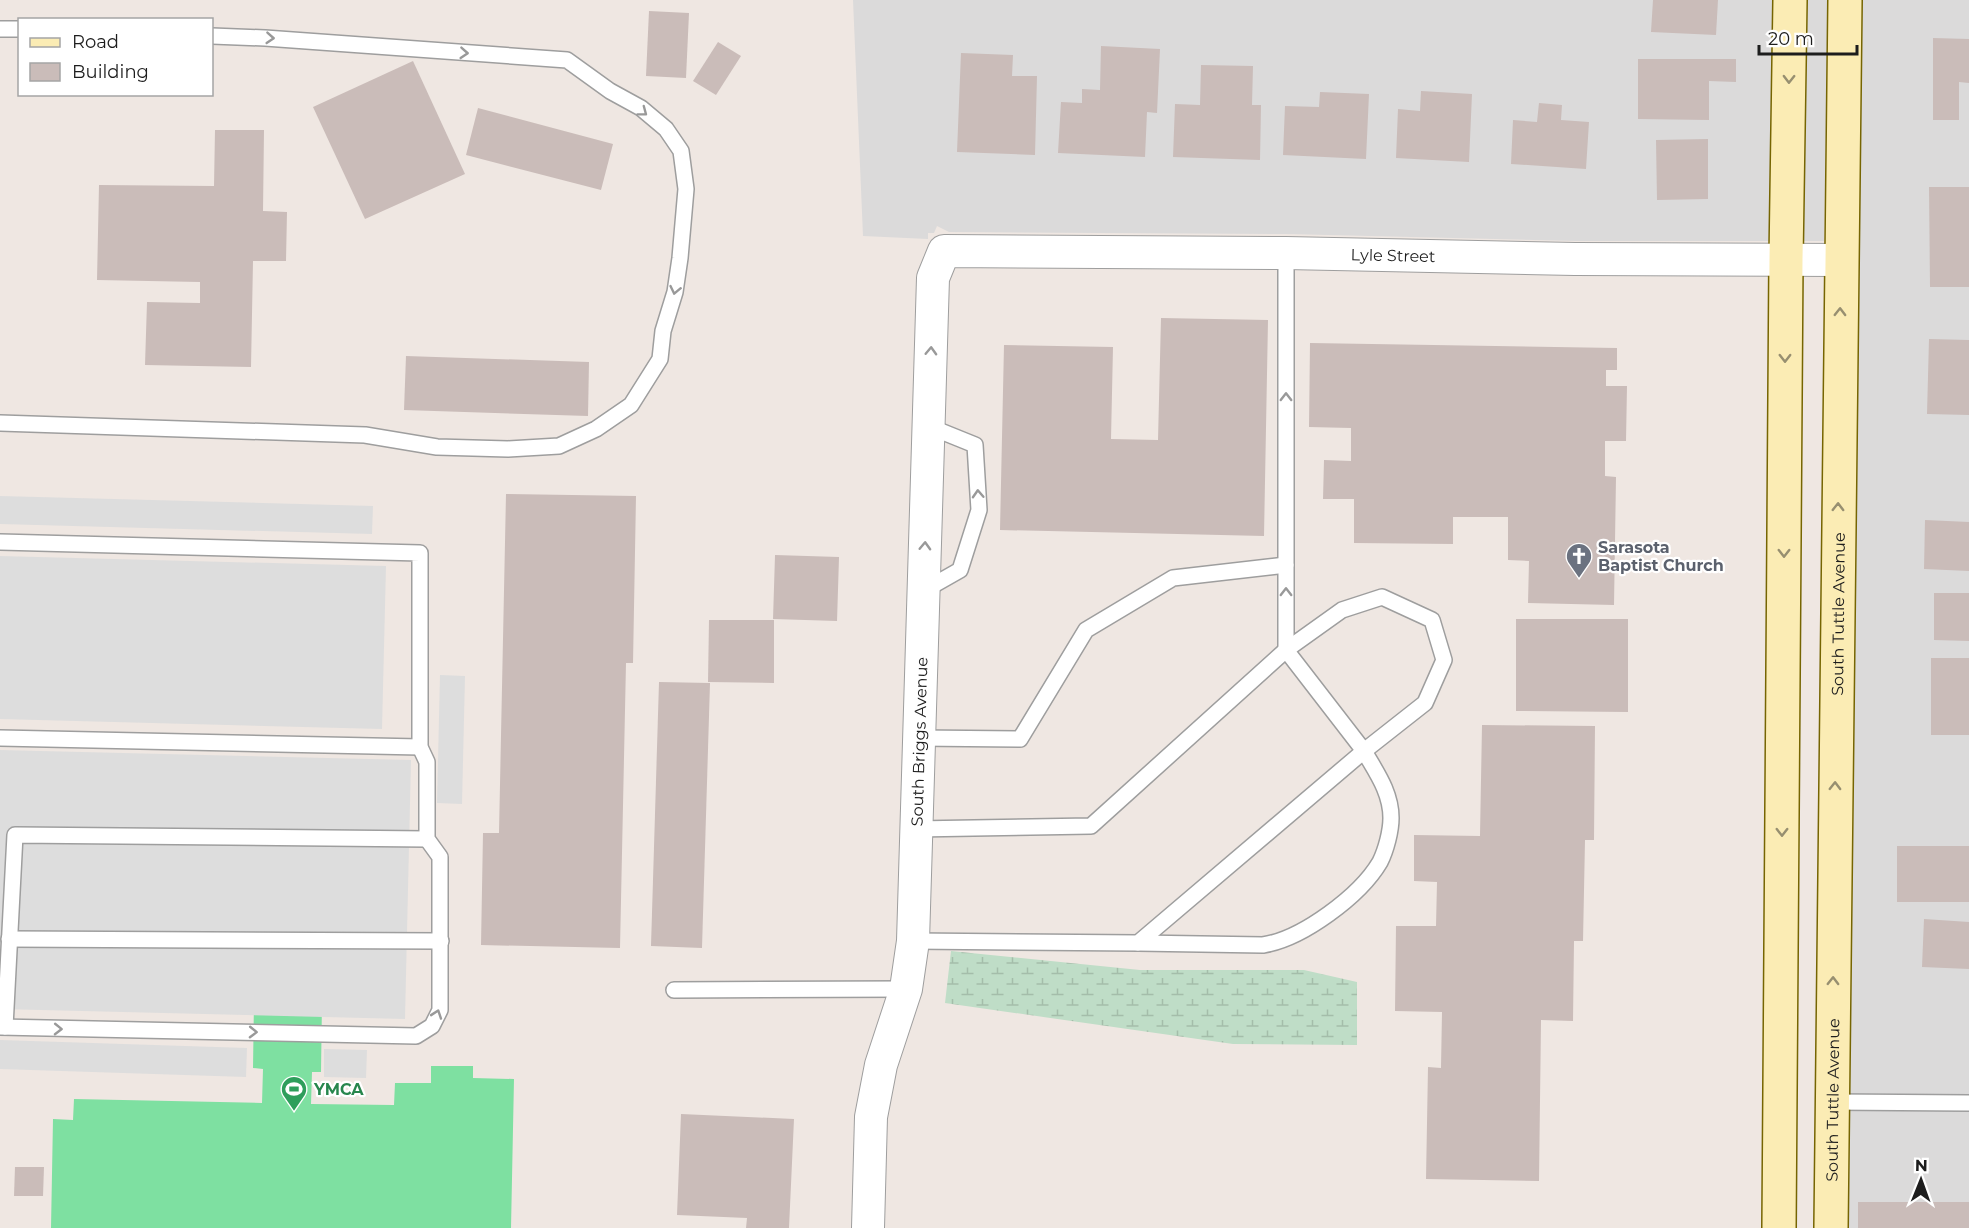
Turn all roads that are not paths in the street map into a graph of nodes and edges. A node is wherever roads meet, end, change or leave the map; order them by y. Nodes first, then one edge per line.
1 (1790, 0) edge
2 (1845, 0) edge
3 (0, 29) edge
4 (18, 29) edge
5 (213, 36) edge
6 (944, 251) joint
7 (1286, 253) junction
8 (1786, 259) junction
9 (1841, 260) junction
10 (0, 423) edge
11 (928, 426) junction
12 (0, 542) edge
13 (1286, 565) junction
14 (923, 591) junction
15 (1286, 650) junction
16 (0, 738) edge
17 (918, 738) junction
18 (420, 747) junction
19 (1364, 751) junction
20 (915, 829) junction
21 (427, 839) junction
22 (9, 939) junction
23 (441, 941) junction
24 (913, 942) junction
25 (1138, 943) junction
26 (906, 989) junction
27 (674, 990) dead end
28 (3, 1027) edge
29 (1832, 1102) junction
30 (1969, 1103) edge
31 (868, 1228) edge
32 (1779, 1228) edge
33 (1831, 1228) edge

1 -> 8 main road
2 - 9 main road, South Tuttle Avenue
3 - 4 lane
5 -> 10 lane
6 - 7 street, Lyle Street
11 -> 6 street, South Briggs Avenue
7 - 8 street, Lyle Street
13 -> 7 lane
8 - 9 street, Lyle Street
8 -> 32 main road
29 -> 9 main road, South Tuttle Avenue
14 -> 11 street, South Briggs Avenue
14 -> 11 lane
12 - 18 lane
15 -> 13 lane
13 - 17 lane
14 - 17 street, South Briggs Avenue
15 - 19 lane
15 - 19 lane
15 - 20 lane
16 - 18 lane
17 - 20 street, South Briggs Avenue
18 - 21 lane
19 - 25 lane
19 - 25 lane
20 - 24 street, South Briggs Avenue
21 - 22 lane
21 - 23 lane
22 - 23 lane
22 - 28 lane
28 -> 23 lane
24 - 25 lane
24 - 26 street, South Briggs Avenue
26 - 27 lane
26 - 31 street, South Briggs Avenue
29 - 30 lane
29 - 33 main road, South Tuttle Avenue

